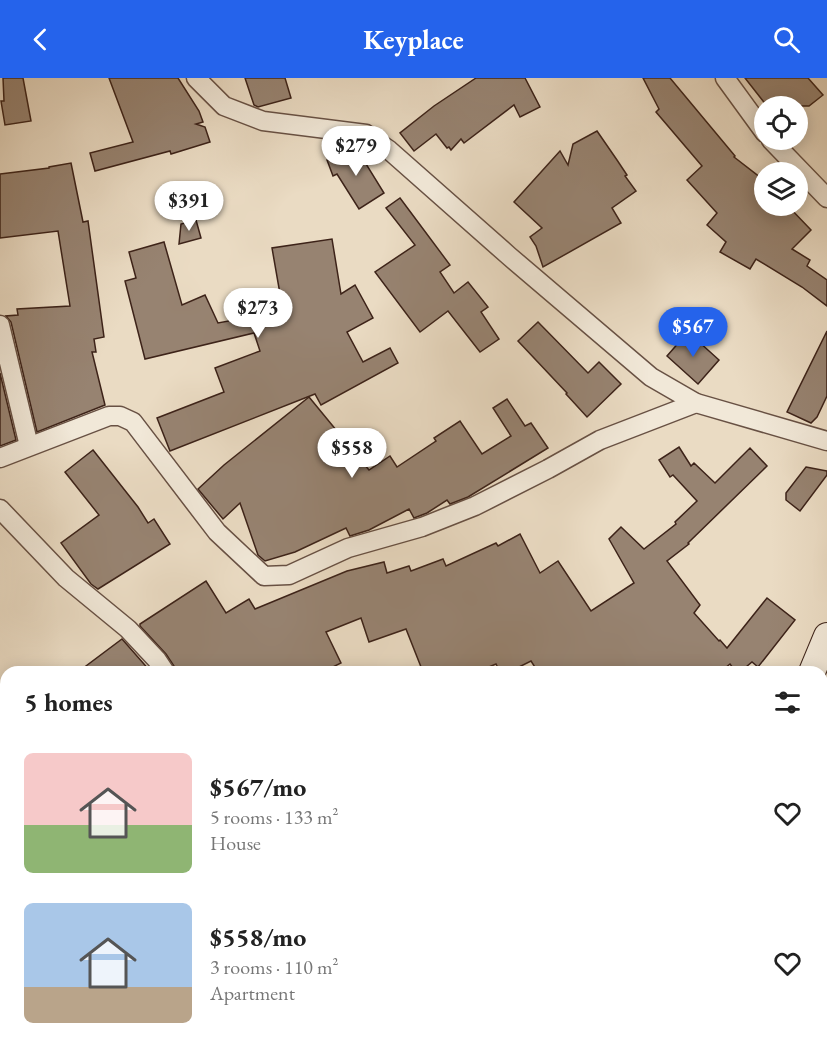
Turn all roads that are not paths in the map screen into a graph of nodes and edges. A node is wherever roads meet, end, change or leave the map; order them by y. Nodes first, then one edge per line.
1 (196, 78) edge
2 (724, 78) edge
3 (754, 118) edge
4 (781, 150) edge
5 (827, 198) edge
6 (0, 325) edge
7 (696, 403) junction
8 (827, 441) edge
9 (29, 446) junction
10 (0, 458) edge
11 (0, 509) edge
12 (827, 636) edge
13 (161, 666) edge
14 (814, 666) edge

1 - 7 street
2 - 3 street
4 - 5 street
6 - 9 street
7 - 8 street
7 - 9 street
9 - 10 street
11 - 13 street
12 - 14 street

